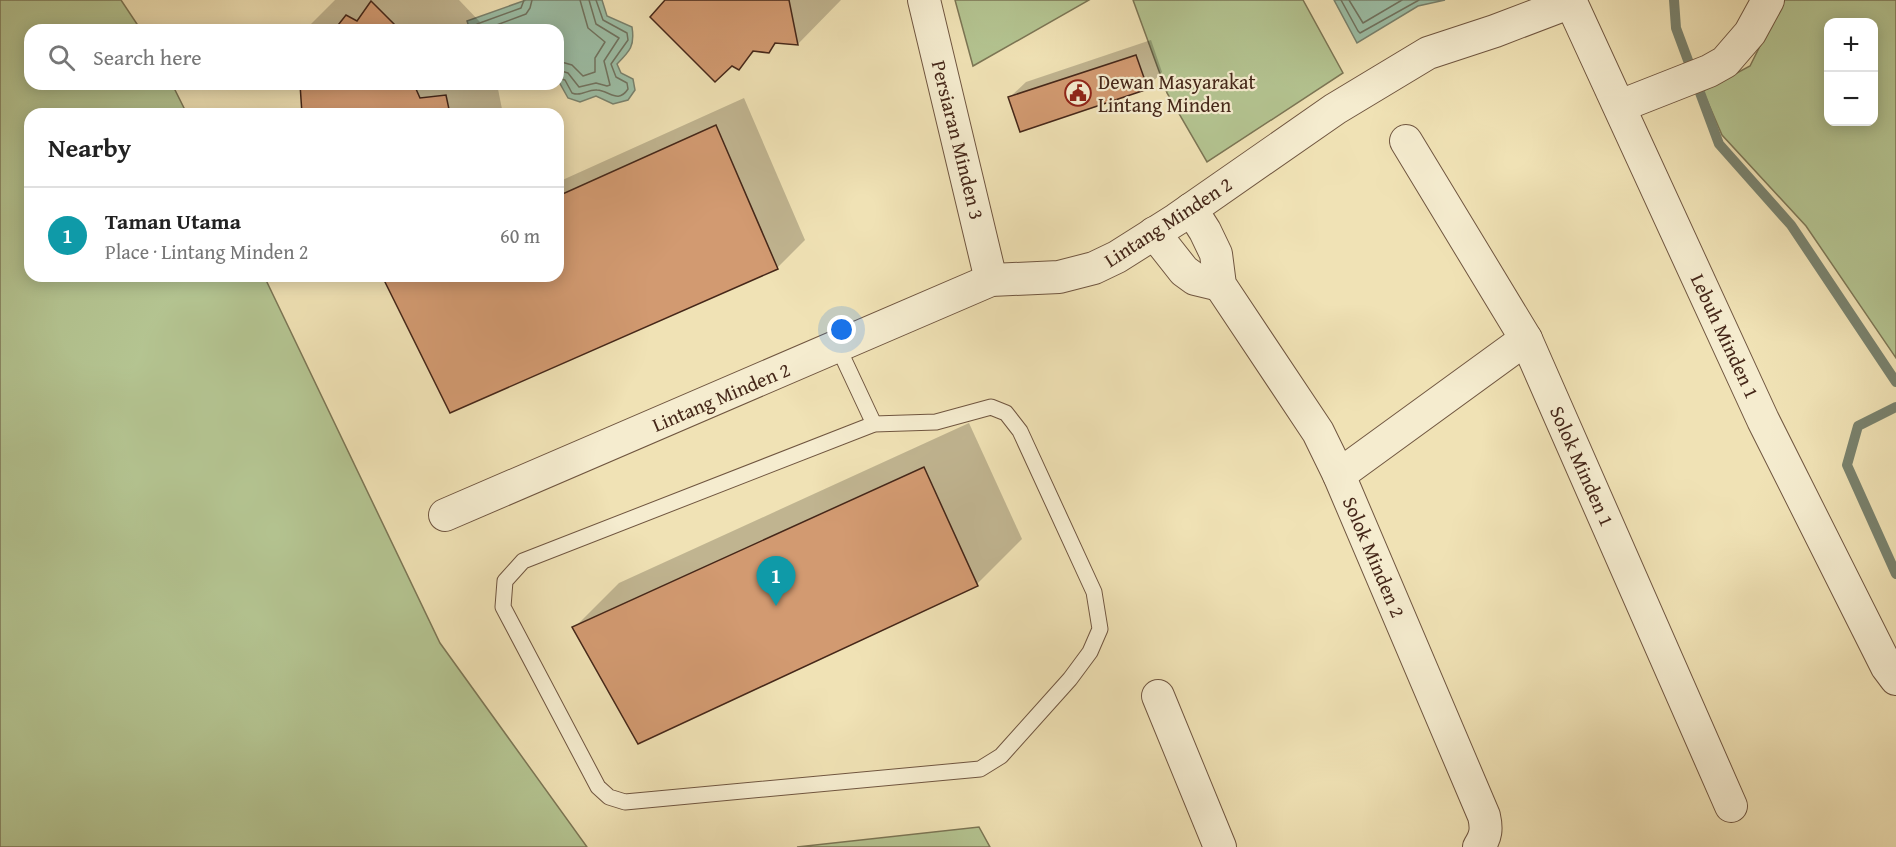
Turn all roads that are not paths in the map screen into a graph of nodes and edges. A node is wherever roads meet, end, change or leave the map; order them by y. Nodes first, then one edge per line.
1 (924, 0) edge
2 (1768, 0) edge
3 (1571, 1) edge
4 (1620, 106) junction
5 (1406, 141) dead end
6 (1191, 209) junction
7 (1154, 233) junction
8 (992, 280) junction
9 (1220, 285) junction
10 (1526, 339) junction
11 (838, 347) junction
12 (874, 424) junction
13 (1339, 475) junction
14 (445, 515) dead end
15 (1892, 673) edge
16 (1158, 696) dead end
17 (1731, 806) dead end
18 (1220, 847) edge
19 (1479, 847) edge

1 - 8 street, Persiaran Minden 3
2 - 4 street
3 - 4 street, Lebuh Minden 1
3 - 6 street, Lintang Minden 2
4 - 15 street, Lebuh Minden 1
5 - 10 street, Solok Minden 1
6 - 7 street, Lintang Minden 2
6 - 9 street, Solok Minden 2
7 - 8 street, Lintang Minden 2
7 - 9 street
8 - 11 street, Lintang Minden 2
9 - 13 street, Solok Minden 2
10 - 13 street
10 - 17 street, Solok Minden 1
11 - 12 lane
11 - 14 street, Lintang Minden 2
12 - 12 lane
13 - 19 street, Solok Minden 2
16 - 18 street

